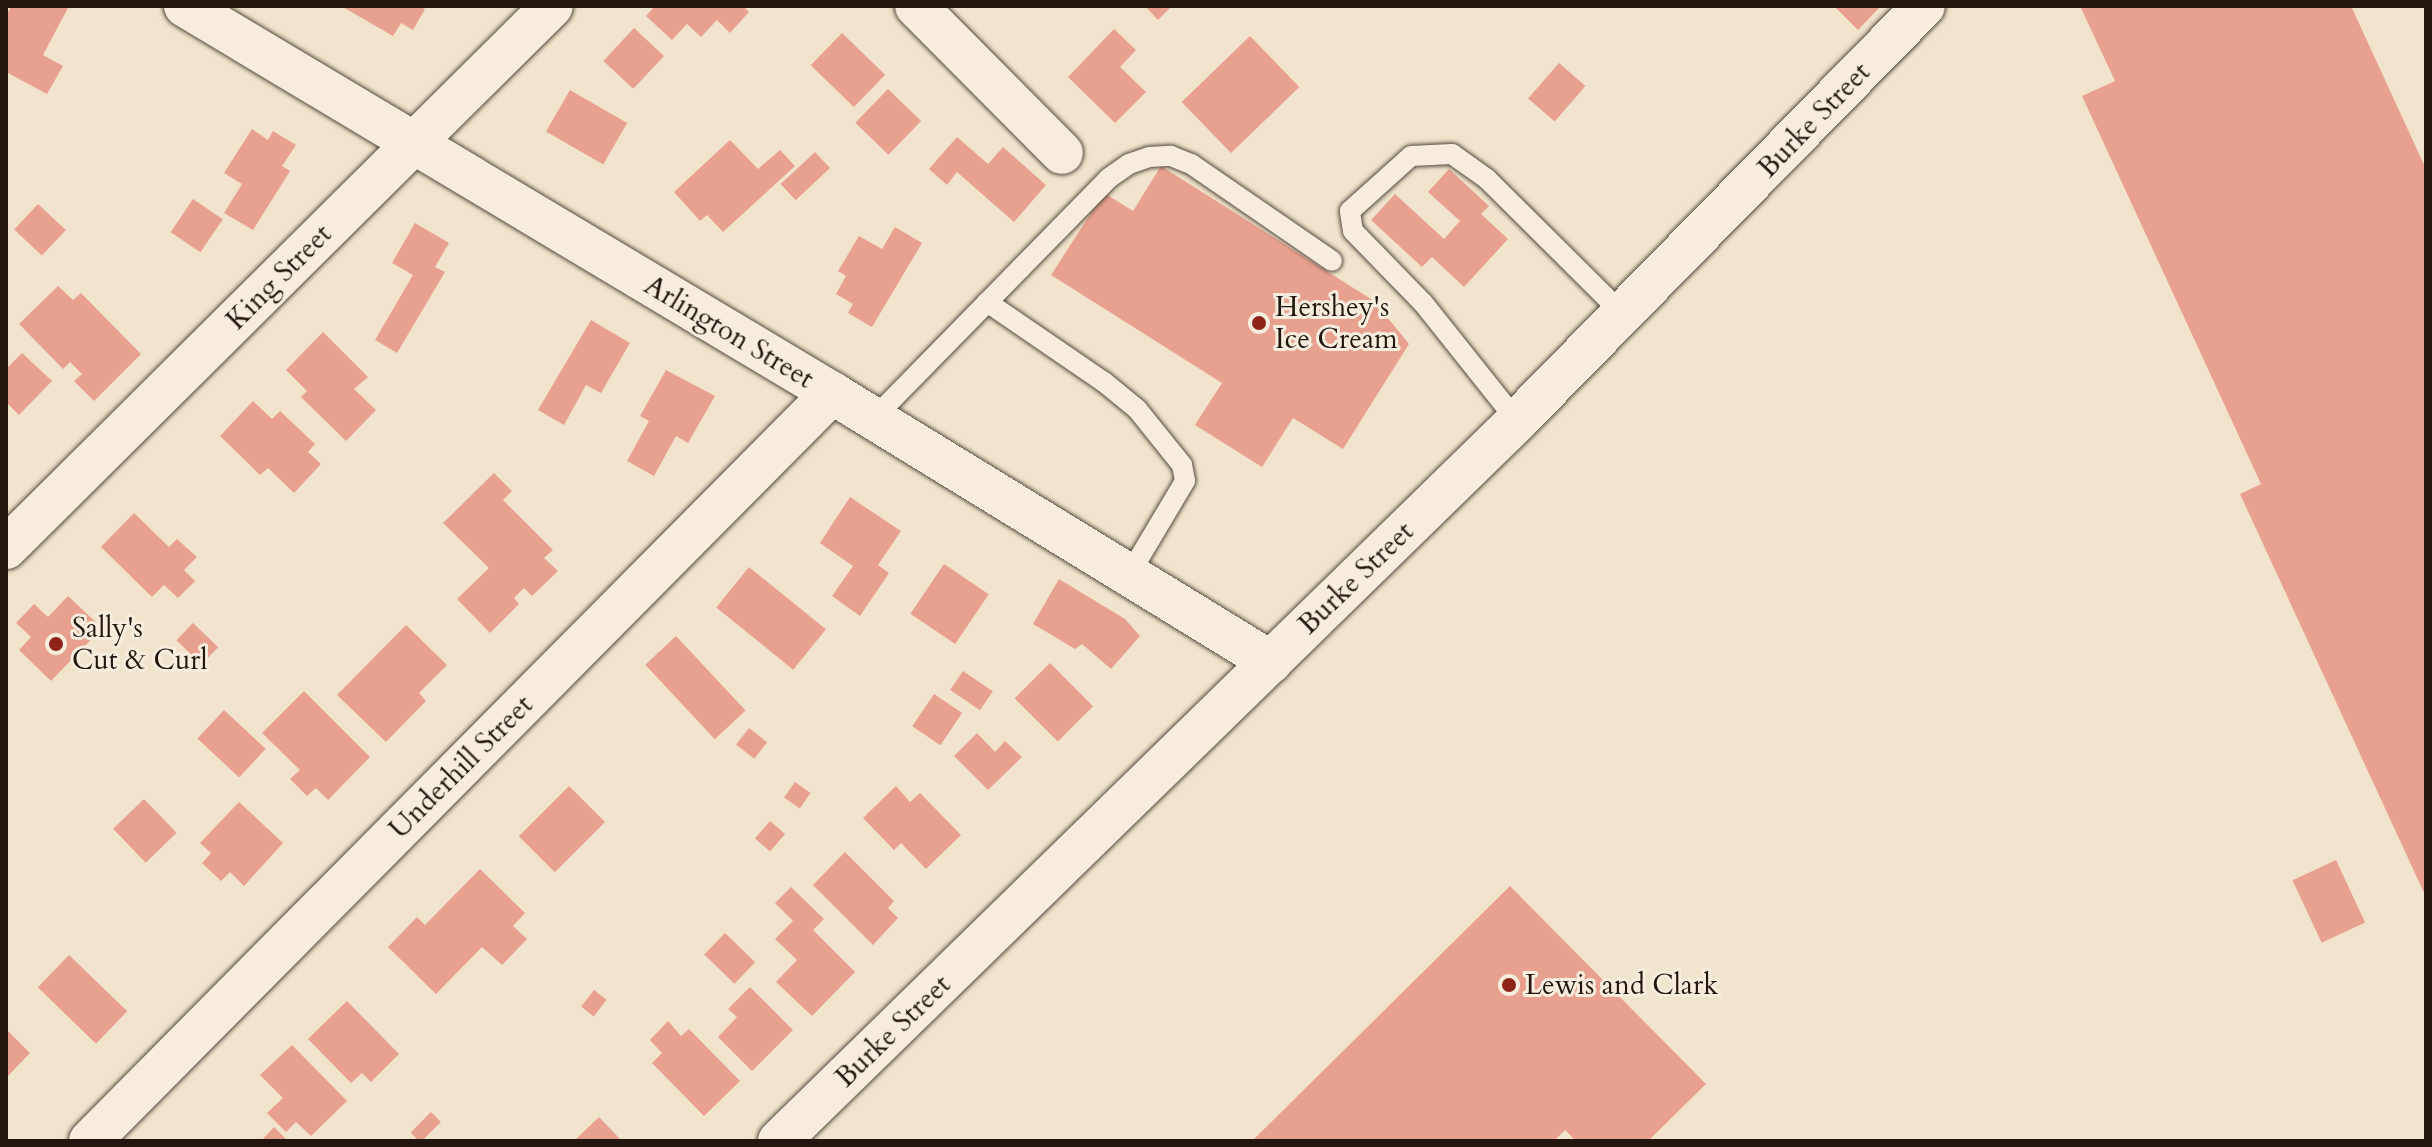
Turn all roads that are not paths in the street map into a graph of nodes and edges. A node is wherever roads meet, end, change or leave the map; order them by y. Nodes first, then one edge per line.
1 (185, 6) edge
2 (552, 6) edge
3 (916, 6) edge
4 (1924, 6) edge
5 (415, 143) junction
6 (1062, 153) dead end
7 (1332, 261) dead end
8 (987, 302) junction
9 (1623, 314) junction
10 (832, 393) junction
11 (873, 419) junction
12 (1517, 421) junction
13 (6, 548) edge
14 (1129, 575) junction
15 (1271, 662) junction
16 (90, 1141) edge
17 (779, 1141) edge

1 - 5 street, Arlington Street
2 - 5 street, King Street
3 - 6 street
4 - 9 street, Burke Street
5 - 10 street, Arlington Street
5 - 13 street, King Street
7 - 8 lane
8 - 11 lane
8 - 14 lane
9 - 12 street, Burke Street
9 - 12 lane
10 - 11 street, Arlington Street
10 - 16 street, Underhill Street
11 - 14 street, Arlington Street
12 - 15 street, Burke Street
14 - 15 street, Arlington Street
15 - 17 street, Burke Street

